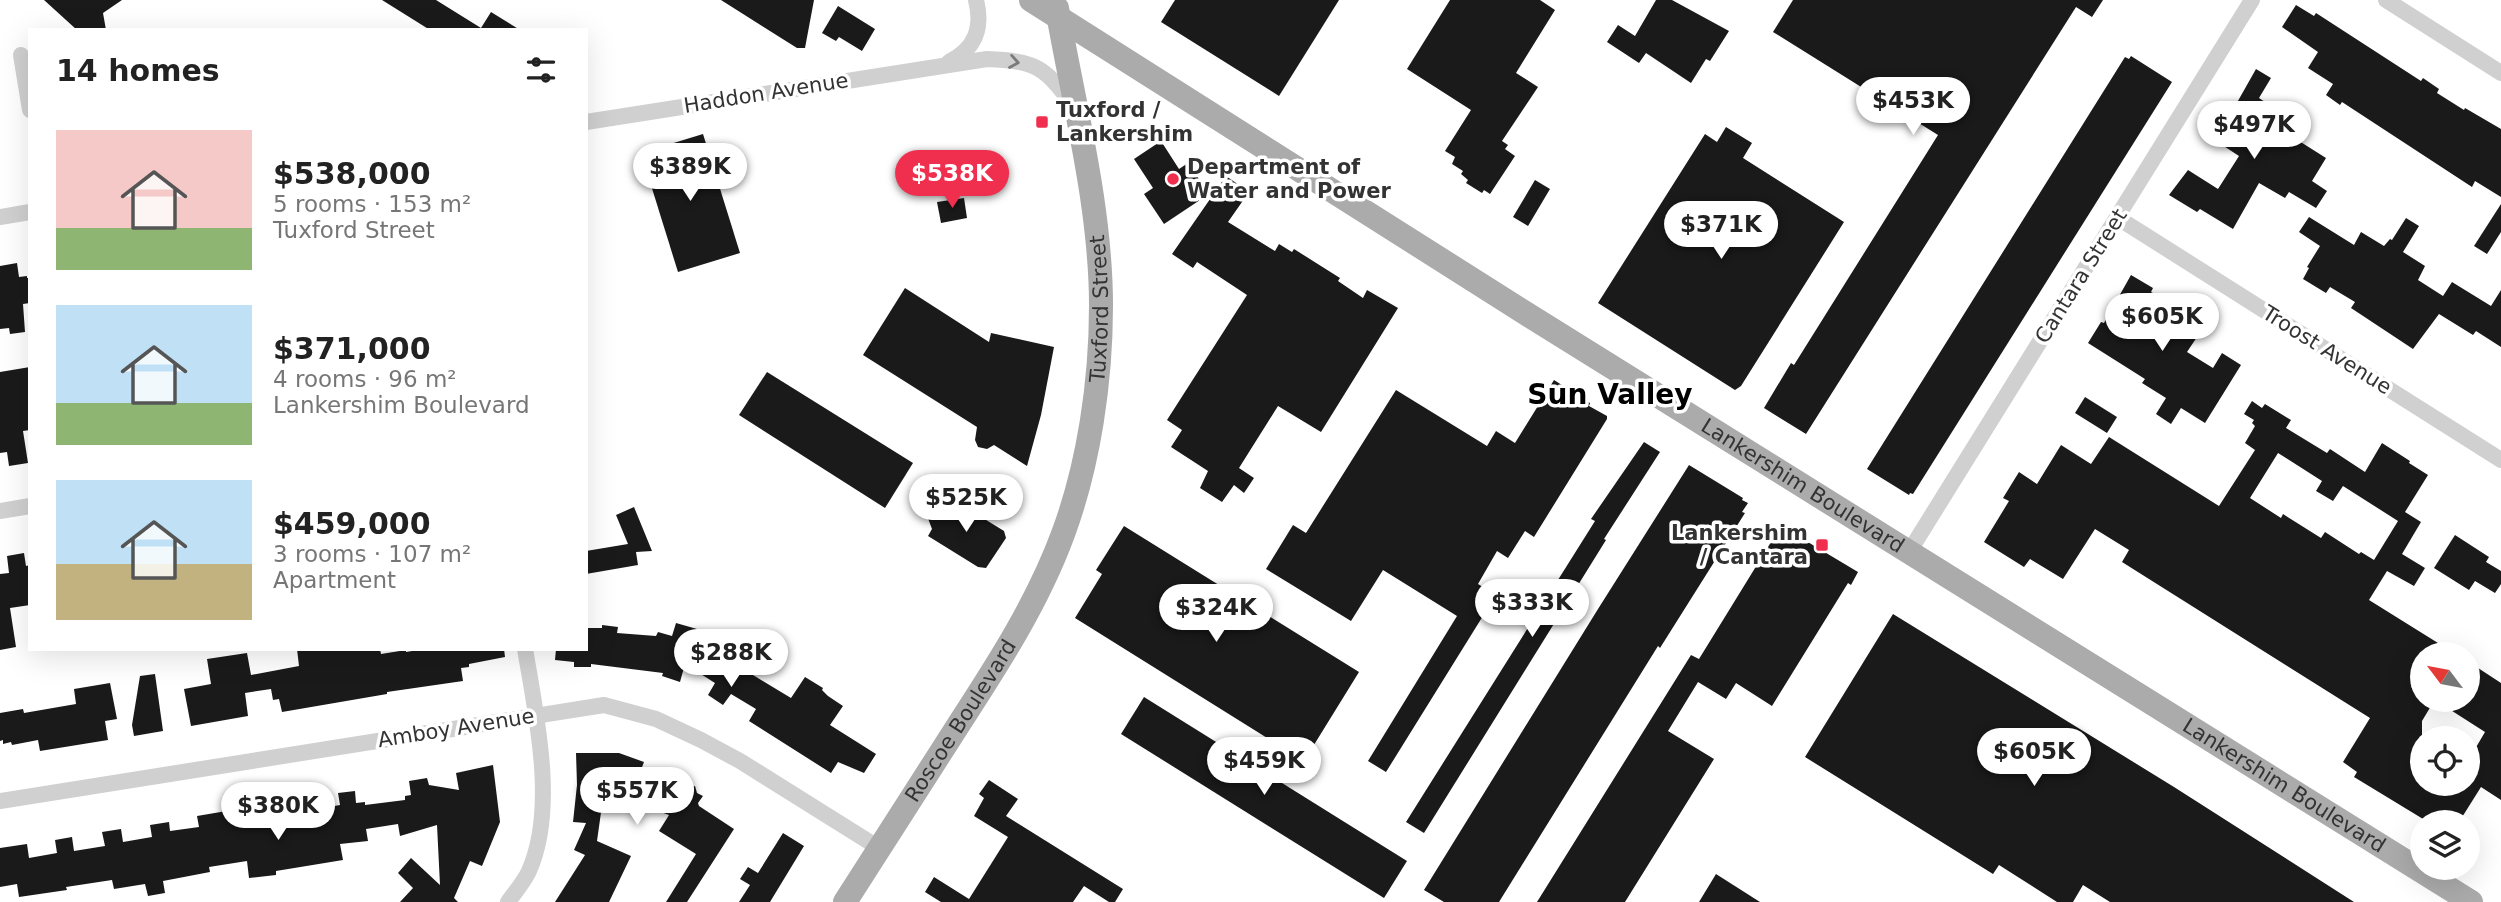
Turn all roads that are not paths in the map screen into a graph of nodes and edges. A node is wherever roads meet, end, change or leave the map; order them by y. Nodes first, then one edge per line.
1 (976, 0) edge
2 (1031, 0) edge
3 (2252, 0) edge
4 (2386, 0) edge
5 (1058, 9) edge
6 (21, 55) dead end
7 (947, 64) junction
8 (2501, 73) edge
9 (28, 98) edge
10 (1076, 110) junction
11 (588, 122) edge
12 (28, 212) edge
13 (0, 217) edge
14 (2118, 218) junction
15 (2501, 460) edge
16 (28, 506) edge
17 (0, 511) edge
18 (1063, 534) joint
19 (1909, 552) junction
20 (525, 651) edge
21 (536, 716) junction
22 (0, 801) edge
23 (879, 848) junction
24 (508, 902) edge
25 (845, 902) edge
26 (2471, 902) edge

1 - 7 street
2 - 5 main road, Lankershim Boulevard
3 - 14 street, Cantara Street
4 - 8 street
5 - 10 main road, Tuxford Street
5 - 19 main road, Lankershim Boulevard
6 - 9 street
7 -> 10 street, Haddon Avenue
7 - 11 street, Haddon Avenue
10 - 18 main road, Tuxford Street
12 - 13 street
14 - 15 street, Troost Avenue
14 - 19 street, Cantara Street
16 - 17 street
18 - 23 main road, Roscoe Boulevard
19 - 26 main road, Lankershim Boulevard
20 - 21 street
21 - 22 street, Amboy Avenue
21 - 23 street, Amboy Avenue
21 - 24 street
23 - 25 main road, Roscoe Boulevard

